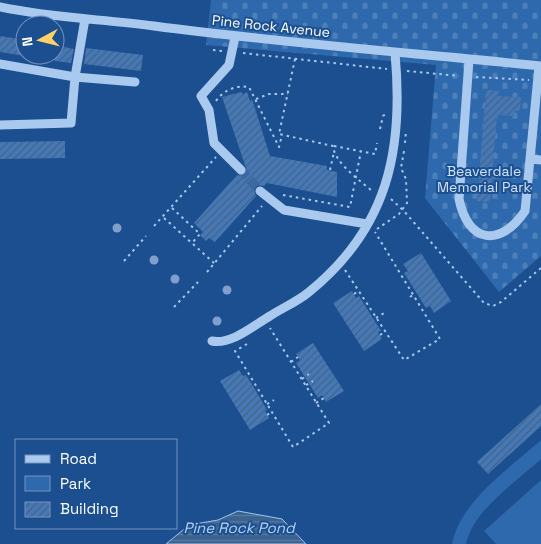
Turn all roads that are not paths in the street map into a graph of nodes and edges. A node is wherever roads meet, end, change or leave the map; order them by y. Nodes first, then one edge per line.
1 (0, 7) edge
2 (85, 19) junction
3 (235, 37) junction
4 (395, 53) junction
5 (469, 60) junction
6 (0, 64) edge
7 (540, 66) edge
8 (76, 77) junction
9 (135, 82) dead end
10 (0, 125) edge
11 (530, 159) junction
12 (541, 160) edge
13 (241, 170) tunnel mouth
14 (260, 191) tunnel mouth
15 (367, 224) junction
16 (212, 341) dead end

1 - 2 street, Pine Rock Avenue
2 - 3 street, Pine Rock Avenue
2 - 8 street
3 - 4 street, Pine Rock Avenue
3 - 13 street
4 - 5 street, Pine Rock Avenue
4 - 15 street
5 - 7 street, Pine Rock Avenue
5 - 11 street
6 - 8 street
7 - 11 street
8 - 9 street
8 - 10 street
11 - 12 street
14 - 15 street
15 - 16 street

